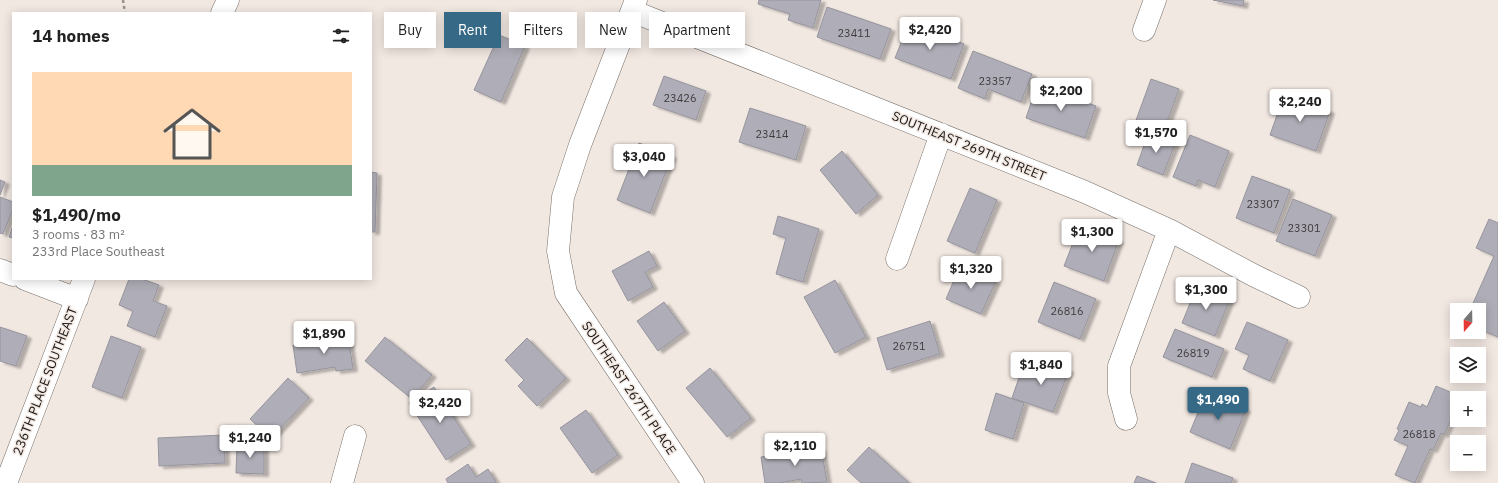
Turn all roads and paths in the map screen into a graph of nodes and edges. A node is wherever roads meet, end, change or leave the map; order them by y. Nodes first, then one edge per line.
1 (123, 0) edge
2 (228, 0) edge
3 (1155, 0) edge
4 (634, 5) edge
5 (125, 12) edge
6 (222, 12) edge
7 (1144, 30) dead end
8 (942, 134) junction
9 (1169, 230) junction
10 (897, 259) dead end
11 (0, 270) edge
12 (12, 275) edge
13 (30, 280) edge
14 (80, 289) edge
15 (1299, 297) dead end
16 (1126, 419) dead end
17 (355, 436) dead end
18 (6, 483) edge
19 (342, 483) edge
20 (693, 483) edge

1 - 5 path
2 - 6 street
3 - 7 street
4 - 8 street, SOUTHEAST 269TH STREET
4 - 20 street, SOUTHEAST 267TH PLACE
8 - 9 street, SOUTHEAST 269TH STREET
8 - 10 street
9 - 15 street, SOUTHEAST 269TH STREET
9 - 16 street
11 - 12 street
13 - 14 street
14 - 18 street, 236TH PLACE SOUTHEAST
17 - 19 street

